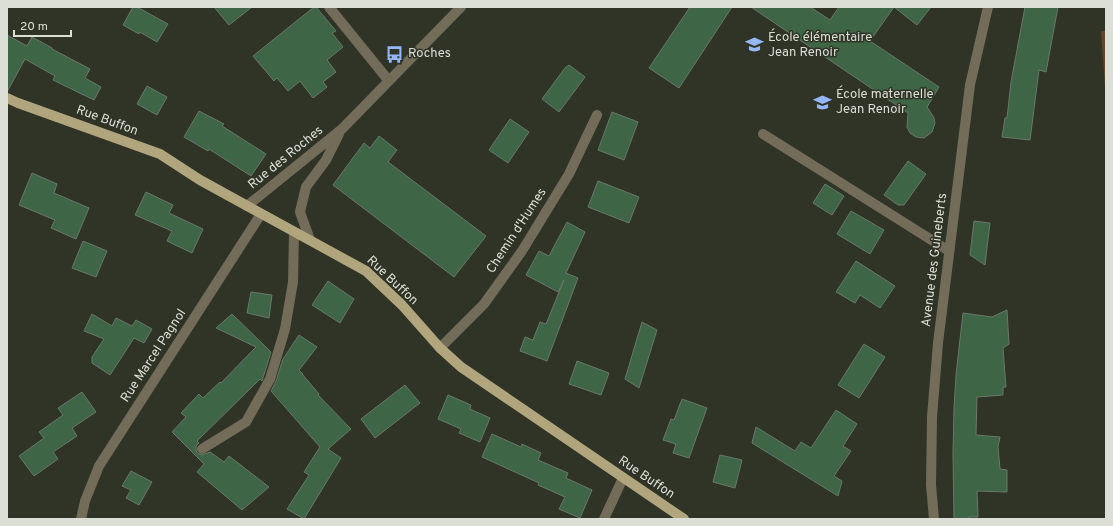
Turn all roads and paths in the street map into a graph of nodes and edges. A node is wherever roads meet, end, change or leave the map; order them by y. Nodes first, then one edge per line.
1 (329, 7) edge
2 (461, 7) edge
3 (988, 7) edge
4 (389, 81) junction
5 (7, 98) edge
6 (598, 115) dead end
7 (342, 129) junction
8 (763, 134) dead end
9 (247, 206) junction
10 (261, 214) junction
11 (294, 232) junction
12 (310, 240) junction
13 (949, 251) junction
14 (440, 348) junction
15 (202, 449) dead end
16 (623, 478) junction
17 (81, 519) edge
18 (604, 519) edge
19 (684, 519) edge
20 (934, 519) edge

1 - 4 street
2 - 4 street, Rue des Roches
3 - 13 street, Avenue des Guineberts
4 - 7 street, Rue des Roches
5 - 9 main road, Rue Buffon
6 - 14 street, Chemin d'Humes
7 - 9 street, Rue des Roches
7 - 12 street, Rue des Roches
8 - 13 street
9 - 10 main road, Rue Buffon
10 - 11 main road, Rue Buffon
10 - 17 street, Rue Marcel Pagnol
11 - 12 main road, Rue Buffon
11 - 15 street
12 - 14 main road, Rue Buffon
13 - 20 street, Avenue des Guineberts
14 - 16 main road, Rue Buffon
16 - 18 street
16 - 19 main road, Rue Buffon

